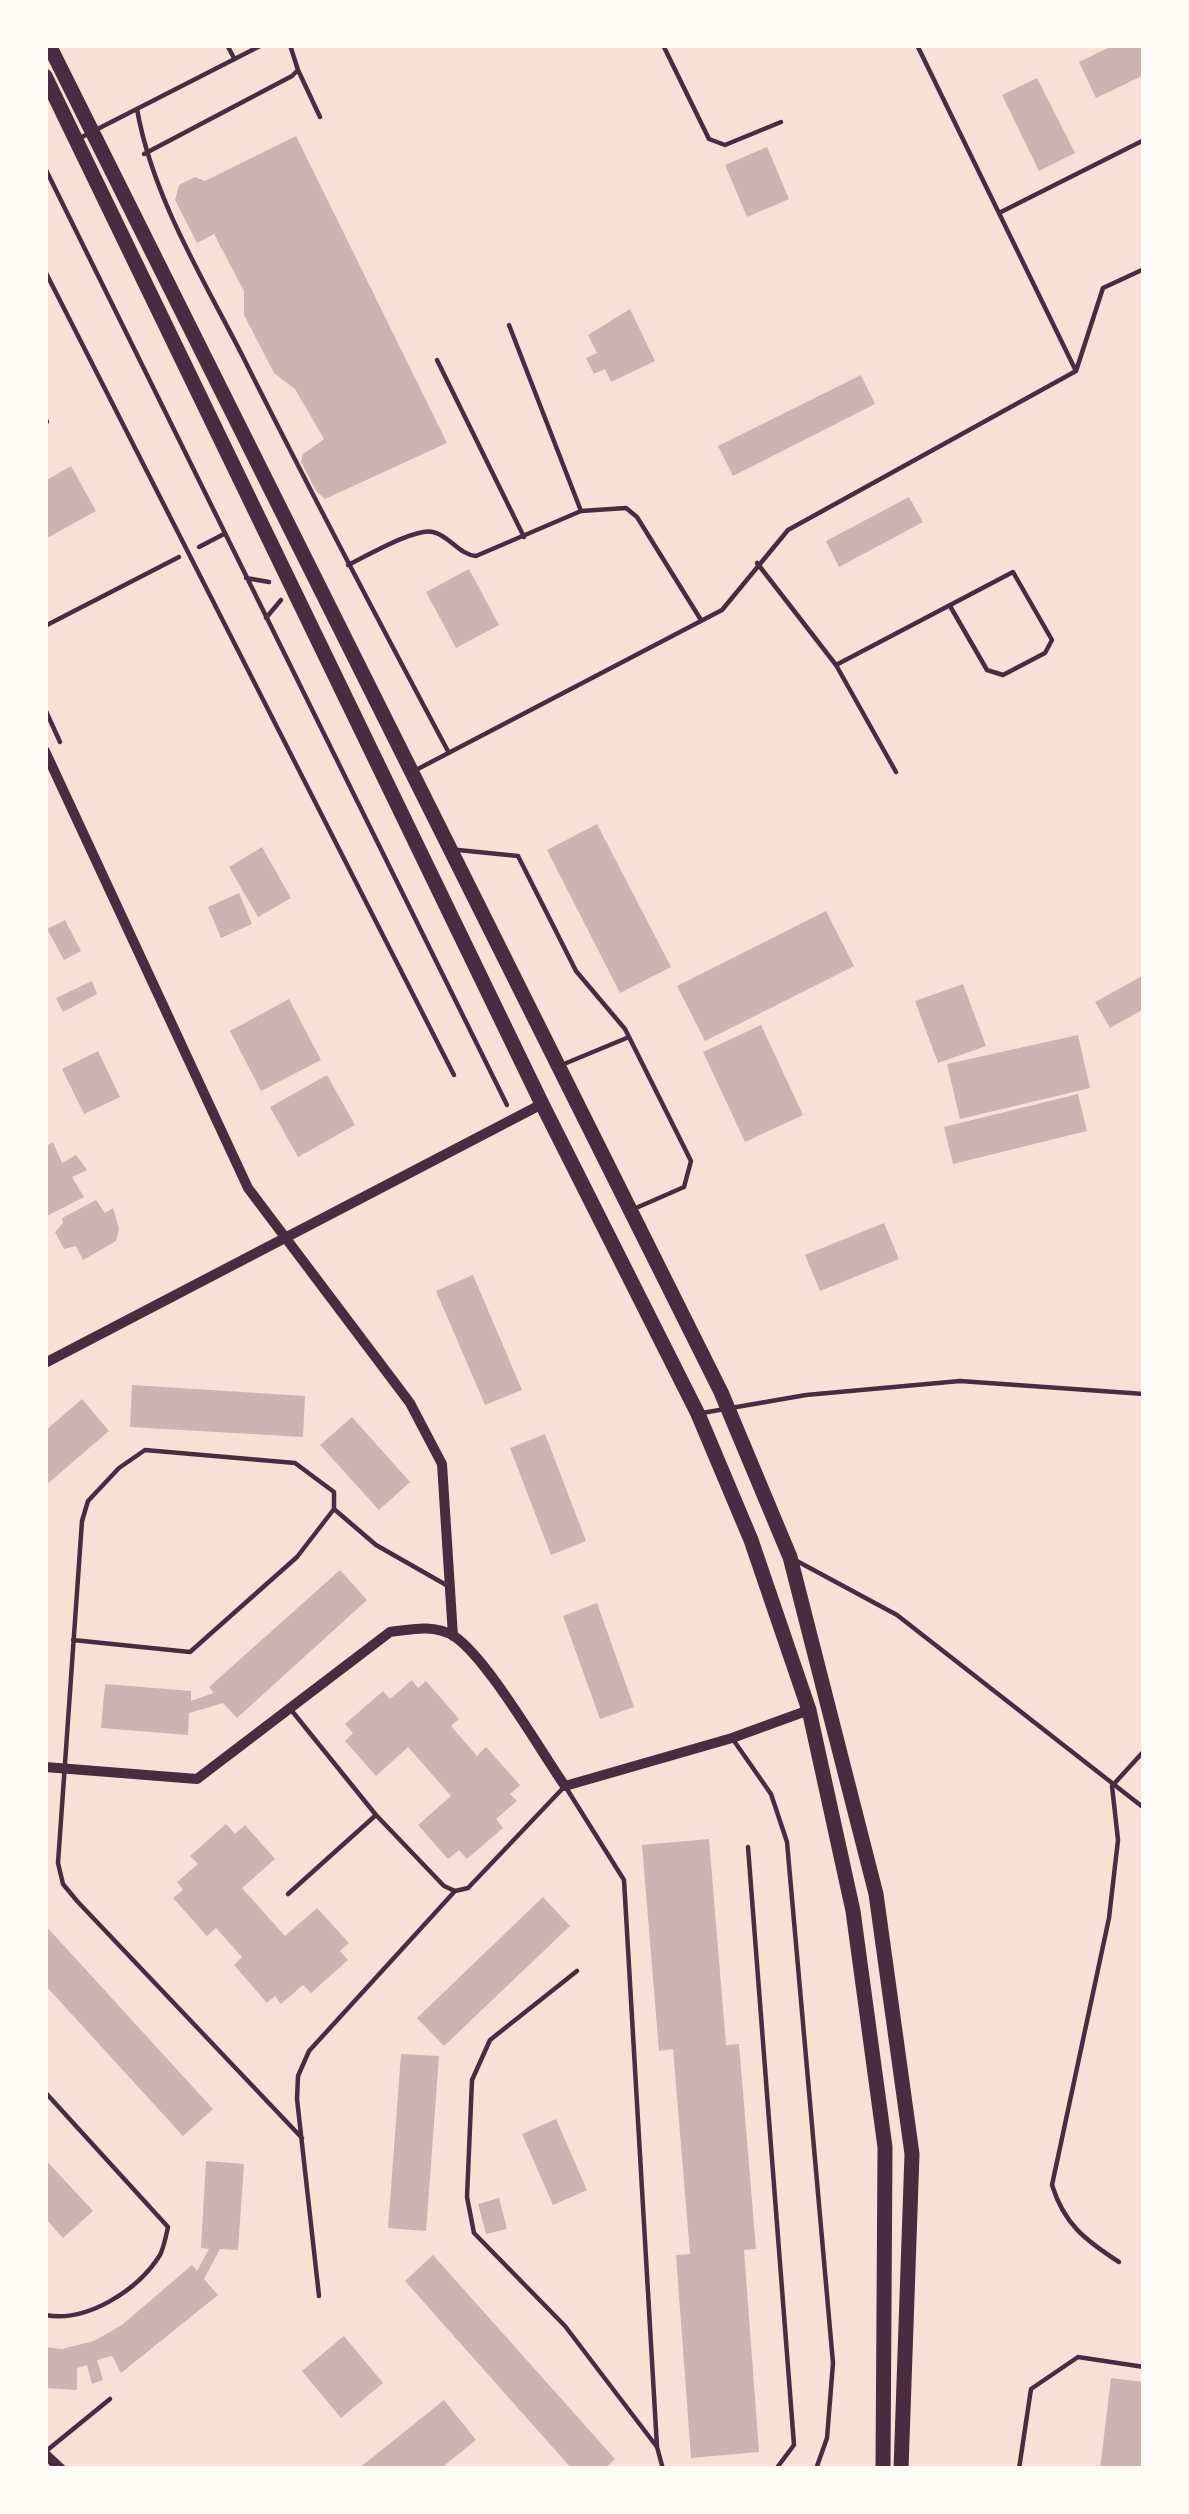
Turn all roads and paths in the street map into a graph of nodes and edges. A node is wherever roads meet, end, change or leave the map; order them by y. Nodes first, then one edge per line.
1 (49, 45) edge
2 (227, 45) edge
3 (262, 45) edge
4 (290, 45) edge
5 (663, 45) edge
6 (917, 45) edge
7 (234, 58) junction
8 (298, 70) junction
9 (45, 76) edge
10 (57, 96) edge
11 (136, 109) junction
12 (320, 117) dead end
13 (781, 122) dead end
14 (85, 135) junction
15 (1144, 140) edge
16 (144, 154) junction
17 (45, 168) edge
18 (999, 213) junction
19 (1144, 269) edge
20 (45, 271) edge
21 (509, 326) dead end
22 (436, 361) dead end
23 (1076, 371) junction
24 (581, 511) junction
25 (224, 534) junction
26 (524, 537) junction
27 (188, 552) junction
28 (757, 563) junction
29 (348, 565) junction
30 (950, 605) junction
31 (701, 620) junction
32 (45, 626) edge
33 (836, 665) junction
34 (45, 751) edge
35 (449, 753) junction
36 (414, 771) junction
37 (896, 772) dead end
38 (452, 850) junction
39 (629, 1037) junction
40 (559, 1066) junction
41 (454, 1075) dead end
42 (569, 1087) junction
43 (542, 1103) junction
44 (513, 1118) junction
45 (631, 1211) junction
46 (285, 1239) junction
47 (45, 1363) edge
48 (1144, 1394) edge
49 (727, 1410) junction
50 (698, 1414) junction
51 (334, 1509) junction
52 (790, 1557) junction
53 (448, 1586) junction
54 (453, 1636) junction
55 (73, 1640) junction
56 (826, 1705) junction
57 (288, 1707) junction
58 (809, 1710) junction
59 (732, 1738) junction
60 (1144, 1751) edge
61 (45, 1767) edge
62 (65, 1769) junction
63 (565, 1786) junction
64 (1112, 1786) junction
65 (1144, 1808) edge
66 (376, 1815) junction
67 (748, 1846) dead end
68 (455, 1891) junction
69 (288, 1894) dead end
70 (577, 1971) dead end
71 (45, 2092) edge
72 (302, 2138) junction
73 (1119, 2262) dead end
74 (319, 2296) dead end
75 (45, 2315) edge
76 (1144, 2367) edge
77 (110, 2399) dead end
78 (657, 2447) junction
79 (45, 2453) edge
80 (62, 2469) edge
81 (662, 2469) edge
82 (776, 2469) edge
83 (816, 2469) edge
84 (883, 2469) edge
85 (901, 2469) edge
86 (1019, 2469) edge

1 - 10 main road
2 - 7 lane
3 - 7 lane
4 - 8 lane
5 - 13 lane
6 - 18 lane
7 - 11 lane
8 - 12 lane
8 - 16 lane
9 - 10 main road
10 - 14 main road
11 - 14 lane
11 - 16 lane
14 - 36 main road
14 - 43 main road
15 - 18 lane
16 - 29 lane
17 - 25 path
18 - 23 lane
19 - 23 lane
20 - 27 lane
21 - 24 lane
22 - 26 lane
23 - 28 lane
24 - 26 lane
24 - 31 lane
25 - 27 path
25 - 44 path
26 - 29 lane
27 - 32 path
27 - 41 lane
28 - 31 lane
28 - 33 lane
29 - 35 lane
30 - 30 lane
30 - 33 lane
31 - 35 lane
33 - 37 lane
34 - 46 street
35 - 36 lane
36 - 38 main road
38 - 39 lane
38 - 40 main road
39 - 40 lane
39 - 45 lane
40 - 42 main road
42 - 43 main road
42 - 45 main road
43 - 44 street
43 - 50 main road
44 - 46 street
45 - 49 main road
46 - 47 street
46 - 53 street
48 - 49 lane
49 - 50 lane
49 - 52 main road
50 - 58 main road
51 - 53 lane
51 - 55 lane
51 - 55 lane
52 - 56 main road
52 - 64 lane
53 - 54 street
54 - 57 street
54 - 63 street
55 - 62 lane
56 - 58 main road
56 - 85 main road
57 - 62 street
57 - 66 lane
58 - 59 street
58 - 84 main road
59 - 63 street
59 - 83 lane
60 - 64 lane
61 - 62 street
62 - 72 lane
63 - 68 lane
63 - 78 lane
64 - 65 lane
64 - 73 lane
66 - 68 lane
66 - 69 lane
67 - 82 lane
68 - 72 lane
70 - 78 lane
71 - 75 lane
72 - 74 lane
76 - 86 lane
77 - 79 lane
78 - 81 lane
79 - 80 street

